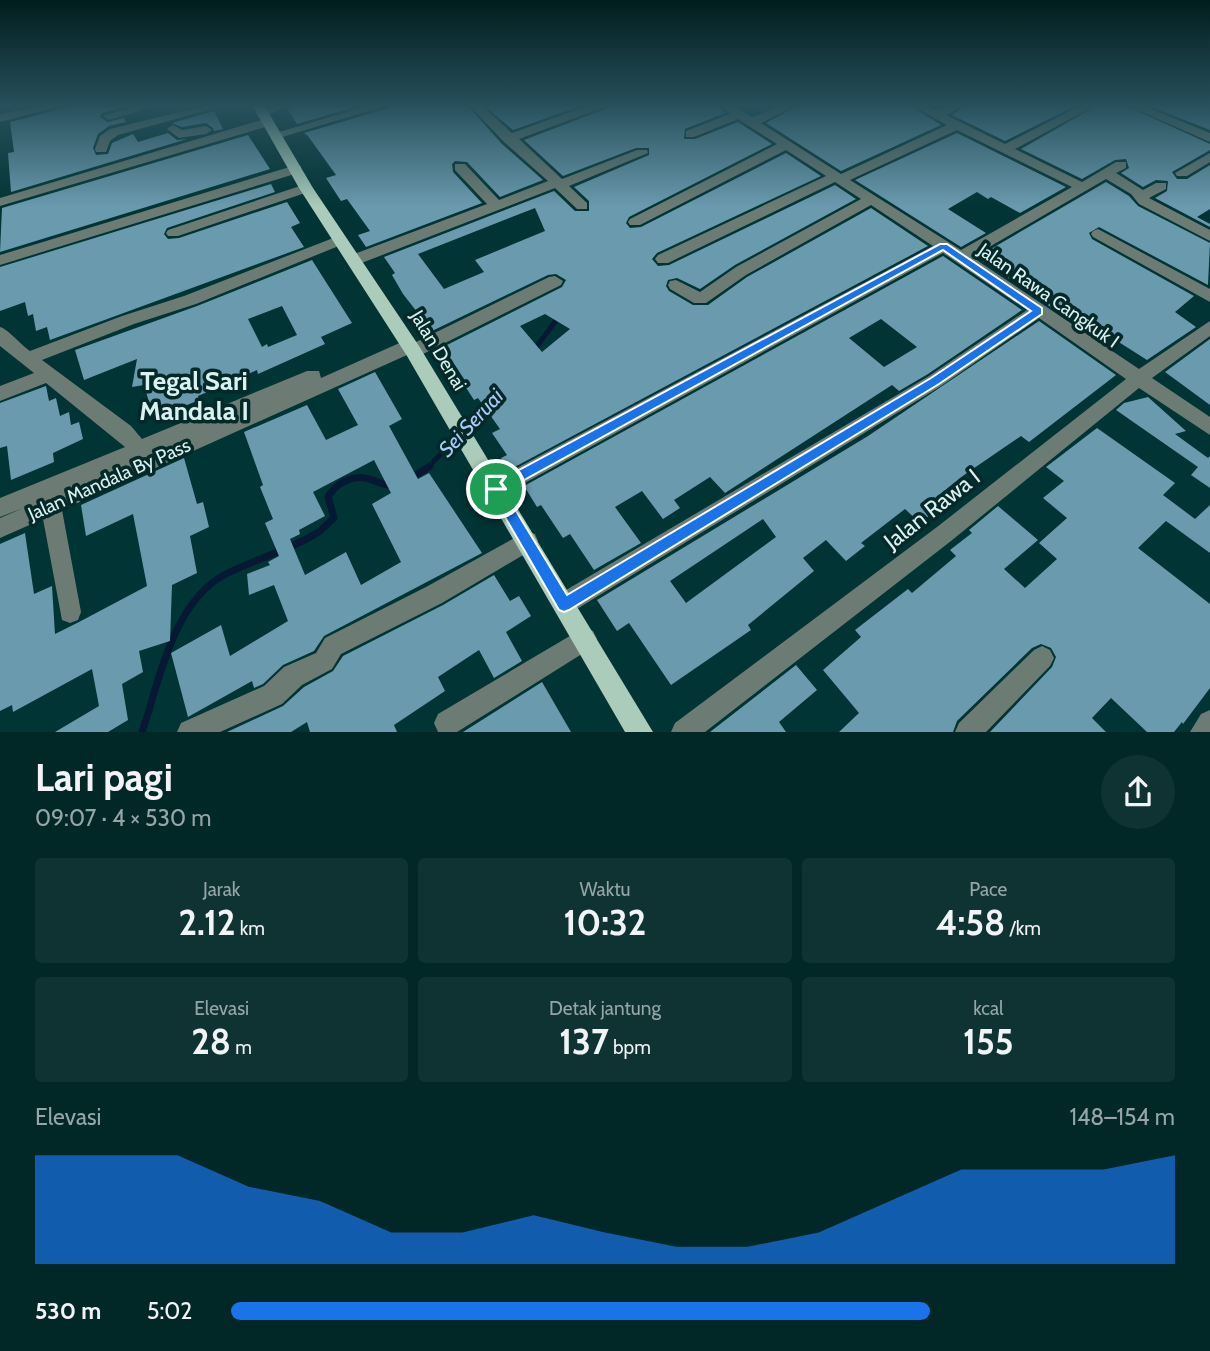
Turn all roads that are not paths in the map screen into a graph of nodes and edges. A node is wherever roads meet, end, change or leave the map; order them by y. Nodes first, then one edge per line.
1 (104, 139) edge
2 (199, 139) edge
3 (278, 139) edge
4 (508, 139) edge
5 (779, 139) edge
6 (925, 139) edge
7 (989, 139) edge
8 (1023, 139) edge
9 (787, 144) junction
10 (1006, 148) junction
11 (101, 149) dead end
12 (642, 153) dead end
13 (1210, 157) edge
14 (1121, 165) dead end
15 (460, 167) dead end
16 (296, 169) junction
17 (1106, 173) junction
18 (1182, 173) dead end
19 (839, 177) junction
20 (558, 183) junction
21 (1161, 186) dead end
22 (1082, 187) junction
23 (306, 188) junction
24 (1141, 197) junction
25 (872, 199) junction
26 (0, 202) edge
27 (496, 205) junction
28 (582, 206) dead end
29 (635, 222) dead end
30 (173, 233) dead end
31 (1098, 234) dead end
32 (1210, 236) edge
33 (341, 240) junction
34 (944, 246) junction
35 (961, 257) junction
36 (663, 259) dead end
37 (0, 260) edge
38 (354, 260) junction
39 (555, 281) dead end
40 (676, 285) dead end
41 (1210, 296) edge
42 (1038, 311) junction
43 (1210, 327) edge
44 (2, 340) edge
45 (409, 345) junction
46 (29, 358) junction
47 (49, 374) junction
48 (1138, 379) junction
49 (0, 394) edge
50 (1210, 427) edge
51 (139, 449) junction
52 (496, 489) junction
53 (50, 497) junction
54 (0, 508) edge
55 (0, 528) edge
56 (527, 541) junction
57 (564, 604) junction
58 (70, 612) dead end
59 (585, 639) junction
60 (1042, 658) dead end
61 (447, 723) dead end
62 (1210, 723) edge
63 (190, 732) edge
64 (640, 732) edge
65 (684, 732) edge
66 (968, 732) edge
67 (1203, 732) edge

1 - 11 street
2 - 26 street
3 - 16 main road, Jalan Denai
4 - 20 street
5 - 9 street, Jalan Rawa Cangkuk I
6 - 19 street
7 - 10 street
8 - 10 street
9 - 19 street, Jalan Rawa Cangkuk I
9 - 29 street
10 - 22 street
12 - 20 street
13 - 18 street
14 - 17 street
15 - 27 street
16 - 23 main road, Jalan Denai
16 - 37 street
17 - 22 street
17 - 24 street
19 - 25 street, Jalan Rawa Cangkuk I
19 - 36 street
20 - 27 street
20 - 28 street
21 - 24 street
22 - 35 street
23 - 30 street
23 - 33 main road, Jalan Denai
24 - 32 street
25 - 34 street, Jalan Rawa Cangkuk I
25 - 40 street
27 - 38 street
31 - 41 street
33 - 38 main road, Jalan Denai
33 - 46 street
34 - 35 street, Jalan Rawa Cangkuk I
34 - 52 street
35 - 42 street, Jalan Rawa Cangkuk I
38 - 45 main road, Jalan Denai
39 - 45 street
42 - 48 street, Jalan Rawa Cangkuk I
42 - 57 street
43 - 48 street, Jalan Rawa I
44 - 46 street
45 - 51 street, Jalan Mandala By Pass
45 - 52 main road, Jalan Denai
45 - 53 street, Jalan Mandala By Pass
46 - 47 street
47 - 49 street
47 - 51 street
48 - 50 street, Jalan Rawa Cangkuk I
48 - 65 street, Jalan Rawa I
51 - 53 street, Jalan Mandala By Pass
52 - 56 main road, Jalan Denai
53 - 54 street, Jalan Mandala By Pass
53 - 55 street, Jalan Mandala By Pass
53 - 58 street
56 - 57 main road, Jalan Denai
56 - 63 street
57 - 59 main road, Jalan Denai
59 - 61 street
59 - 64 main road, Jalan Denai
60 - 66 street
62 - 67 street

